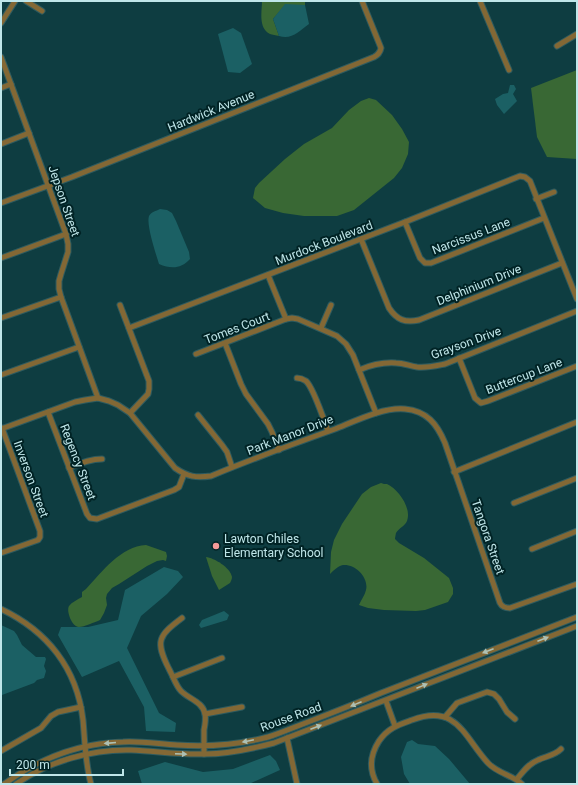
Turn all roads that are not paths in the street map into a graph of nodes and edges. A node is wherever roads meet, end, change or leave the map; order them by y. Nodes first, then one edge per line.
1 (15, 1) edge
2 (26, 1) edge
3 (362, 1) edge
4 (480, 1) edge
5 (42, 11) dead end
6 (1, 24) edge
7 (577, 34) edge
8 (557, 46) dead end
9 (1, 57) edge
10 (509, 70) dead end
11 (11, 84) junction
12 (1, 88) edge
13 (29, 133) junction
14 (1, 144) edge
15 (48, 186) junction
16 (554, 192) dead end
17 (536, 199) junction
18 (1, 203) edge
19 (544, 218) junction
20 (406, 222) junction
21 (66, 234) junction
22 (361, 239) junction
23 (1, 258) edge
24 (562, 263) junction
25 (268, 275) junction
26 (61, 297) junction
27 (577, 300) edge
28 (120, 305) dead end
29 (331, 305) dead end
30 (577, 311) edge
31 (1, 318) edge
32 (286, 320) junction
33 (129, 328) junction
34 (321, 328) junction
35 (225, 343) junction
36 (79, 347) junction
37 (196, 354) dead end
38 (459, 358) junction
39 (577, 366) edge
40 (359, 370) junction
41 (1, 375) edge
42 (297, 378) dead end
43 (98, 398) junction
44 (48, 412) junction
45 (130, 413) junction
46 (376, 413) junction
47 (198, 415) dead end
48 (577, 422) edge
49 (1, 428) edge
50 (328, 431) junction
51 (279, 450) junction
52 (102, 459) dead end
53 (232, 467) junction
54 (69, 468) junction
55 (454, 472) junction
56 (184, 474) junction
57 (577, 478) edge
58 (514, 503) dead end
59 (577, 532) edge
60 (532, 549) dead end
61 (1, 553) edge
62 (577, 584) edge
63 (1, 609) edge
64 (577, 617) edge
65 (182, 618) dead end
66 (577, 626) edge
67 (222, 658) dead end
68 (173, 677) junction
69 (386, 701) junction
70 (81, 707) junction
71 (242, 707) dead end
72 (205, 714) junction
73 (445, 717) junction
74 (515, 719) dead end
75 (395, 726) junction
76 (287, 738) junction
77 (85, 746) junction
78 (204, 746) junction
79 (561, 749) dead end
80 (1, 751) edge
81 (85, 754) junction
82 (204, 754) junction
83 (517, 780) junction
84 (4, 784) edge
85 (16, 784) edge
86 (91, 784) edge
87 (297, 784) edge
88 (377, 784) edge
89 (522, 784) edge

1 - 6 street
2 - 5 street
3 - 15 street, Hardwick Avenue
4 - 10 street
7 - 8 street
9 - 11 street, Jepson Street
11 - 12 street
11 - 13 street, Jepson Street
13 - 14 street
13 - 15 street, Jepson Street
15 - 18 street, Hardwick Avenue
15 - 21 street, Jepson Street
16 - 17 street
17 - 19 street
17 - 20 street, Murdock Boulevard
19 - 20 street, Narcissus Lane
19 - 24 street
20 - 22 street, Murdock Boulevard
21 - 23 street
21 - 26 street, Jepson Street
22 - 24 street, Delphinium Drive
22 - 25 street, Murdock Boulevard
24 - 27 street
25 - 32 street
25 - 33 street, Murdock Boulevard
26 - 31 street
26 - 36 street, Jepson Street
28 - 33 street
29 - 34 street
30 - 38 street, Grayson Drive
32 - 34 street
32 - 35 street, Tomes Court
33 - 45 street
34 - 40 street
35 - 37 street, Tomes Court
35 - 51 street
36 - 41 street
36 - 43 street, Jepson Street
38 - 39 street, Buttercup Lane
38 - 40 street, Grayson Drive
40 - 46 street
42 - 50 street
43 - 44 street
43 - 45 street
44 - 49 street
44 - 54 street, Regency Street
45 - 56 street
46 - 50 street, Park Manor Drive
46 - 55 street, Park Manor Drive
47 - 53 street
48 - 55 street
49 - 61 street, Inverson Street
50 - 51 street, Park Manor Drive
51 - 53 street, Park Manor Drive
52 - 54 street
53 - 56 street, Park Manor Drive
54 - 56 street, Regency Street
55 - 62 street, Tangora Street
57 - 58 street
59 - 60 street
63 - 70 street
64 -> 78 street, Rouse Road
65 - 68 street
69 -> 66 street, Rouse Road
67 - 68 street
68 - 72 street
69 - 75 street
76 -> 69 street, Rouse Road
70 - 77 street
70 - 80 street
71 - 72 street
72 - 78 street
73 - 74 street
73 - 75 street
73 - 83 street
75 - 88 street
76 - 82 street, Rouse Road
76 - 87 street
78 -> 77 street, Rouse Road
77 - 81 street
77 - 84 street, Rouse Road
78 - 82 street
79 - 83 street
81 -> 82 street, Rouse Road
81 - 85 street, Rouse Road
81 - 86 street
83 - 89 street

